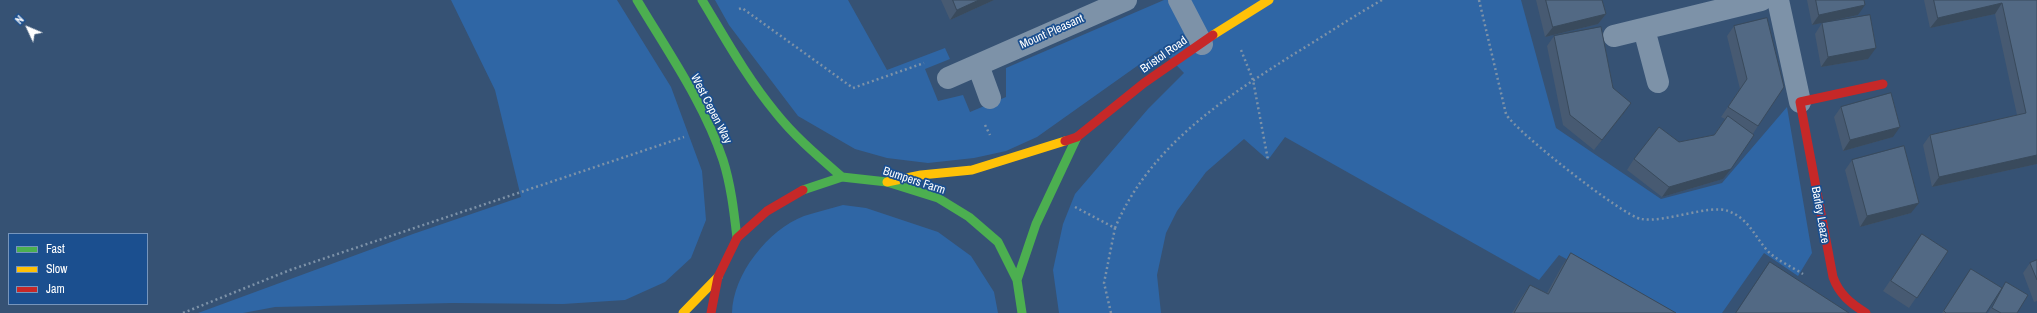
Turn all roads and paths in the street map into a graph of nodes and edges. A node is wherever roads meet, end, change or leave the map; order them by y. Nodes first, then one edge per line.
1 (637, 0) edge
2 (702, 0) edge
3 (1126, 0) edge
4 (1179, 0) edge
5 (1269, 0) edge
6 (1382, 0) edge
7 (1479, 0) edge
8 (1761, 0) edge
9 (1778, 0) edge
10 (713, 18) junction
11 (1230, 23) junction
12 (1644, 29) junction
13 (1614, 36) dead end
14 (1202, 44) junction
15 (926, 63) dead end
16 (978, 64) junction
17 (948, 78) dead end
18 (1253, 80) junction
19 (1658, 82) dead end
20 (1882, 84) dead end
21 (990, 98) dead end
22 (1800, 102) junction
23 (681, 130) dead end
24 (1077, 137) junction
25 (1268, 160) dead end
26 (842, 177) junction
27 (887, 182) junction
28 (1052, 194) junction
29 (1115, 228) junction
30 (737, 238) junction
31 (718, 277) junction
32 (1833, 277) junction
33 (1017, 280) junction
34 (182, 313) edge
35 (683, 313) edge
36 (711, 313) edge
37 (1022, 313) edge
38 (1111, 313) edge
39 (1866, 313) edge

1 - 30 main road, West Cepen Way
2 - 10 main road
3 - 16 street, Mount Pleasant
4 - 14 street
5 - 11 main road, Bristol Road
6 - 18 path
7 - 32 path
8 - 12 street
9 - 22 street, Barley Leaze
10 - 15 path
10 - 26 main road
11 - 14 main road, Bristol Road
11 - 18 path
12 - 13 street
12 - 19 street
14 - 24 main road, Bristol Road
16 - 17 street, Mount Pleasant
16 - 21 street
18 - 25 path
18 - 29 path
20 - 22 main road
22 - 32 main road, Barley Leaze
23 - 34 path
24 - 27 main road, Bristol Road
24 - 28 main road, Bristol Road
26 - 27 main road, Bumpers Farm
26 - 30 main road, Bumpers Farm
27 - 33 main road, Bumpers Farm
28 - 29 path
28 - 33 main road, Bristol Road
29 - 38 path
30 - 31 main road, Bumpers Farm
31 - 35 main road
31 - 36 main road, Bumpers Farm
32 - 39 main road, Barley Leaze
33 - 37 main road, Bumpers Farm

